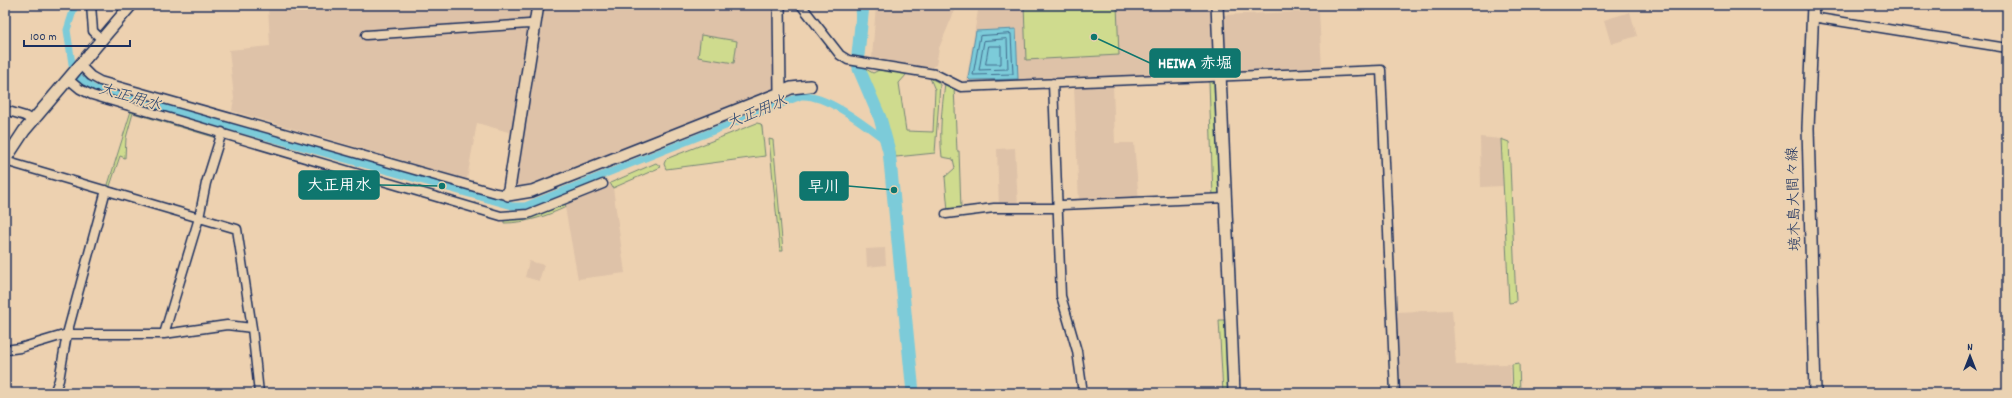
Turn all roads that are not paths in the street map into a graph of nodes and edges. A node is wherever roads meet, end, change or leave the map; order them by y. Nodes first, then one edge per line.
1 (91, 5) edge
2 (131, 5) edge
3 (538, 5) edge
4 (779, 5) edge
5 (801, 5) edge
6 (1216, 5) edge
7 (1813, 5) edge
8 (1812, 17) junction
9 (535, 25) junction
10 (366, 35) dead end
11 (102, 40) junction
12 (2007, 48) edge
13 (74, 72) junction
14 (1220, 77) junction
15 (1053, 83) junction
16 (810, 86) dead end
17 (780, 93) junction
18 (5, 110) edge
19 (33, 121) junction
20 (222, 132) junction
21 (5, 160) edge
22 (603, 184) dead end
23 (106, 190) junction
24 (508, 195) junction
25 (1226, 198) junction
26 (1059, 206) junction
27 (946, 214) dead end
28 (199, 218) junction
29 (252, 328) junction
30 (67, 334) junction
31 (164, 334) junction
32 (5, 350) edge
33 (54, 393) edge
34 (259, 393) edge
35 (1083, 393) edge
36 (1234, 393) edge
37 (1395, 393) edge
38 (1815, 393) edge

1 - 11 street
2 - 11 street
3 - 9 street
4 - 17 street
5 - 15 street
6 - 14 street
7 - 8 street, 境木島大間々線
8 - 12 street
8 - 38 street, 境木島大間々線
9 - 10 street
9 - 24 street
11 - 13 street
13 - 19 street
13 - 20 street
13 - 24 street
14 - 15 street
14 - 25 street
14 - 37 street
15 - 26 street
16 - 17 street
17 - 24 street
18 - 19 street
19 - 21 street
20 - 22 street
20 - 28 street
21 - 23 street
23 - 28 street
23 - 30 street
25 - 26 street
25 - 36 street
26 - 27 street
26 - 35 street
28 - 29 street
28 - 31 street
29 - 31 street
29 - 34 street
30 - 31 street
30 - 32 street
30 - 33 street

